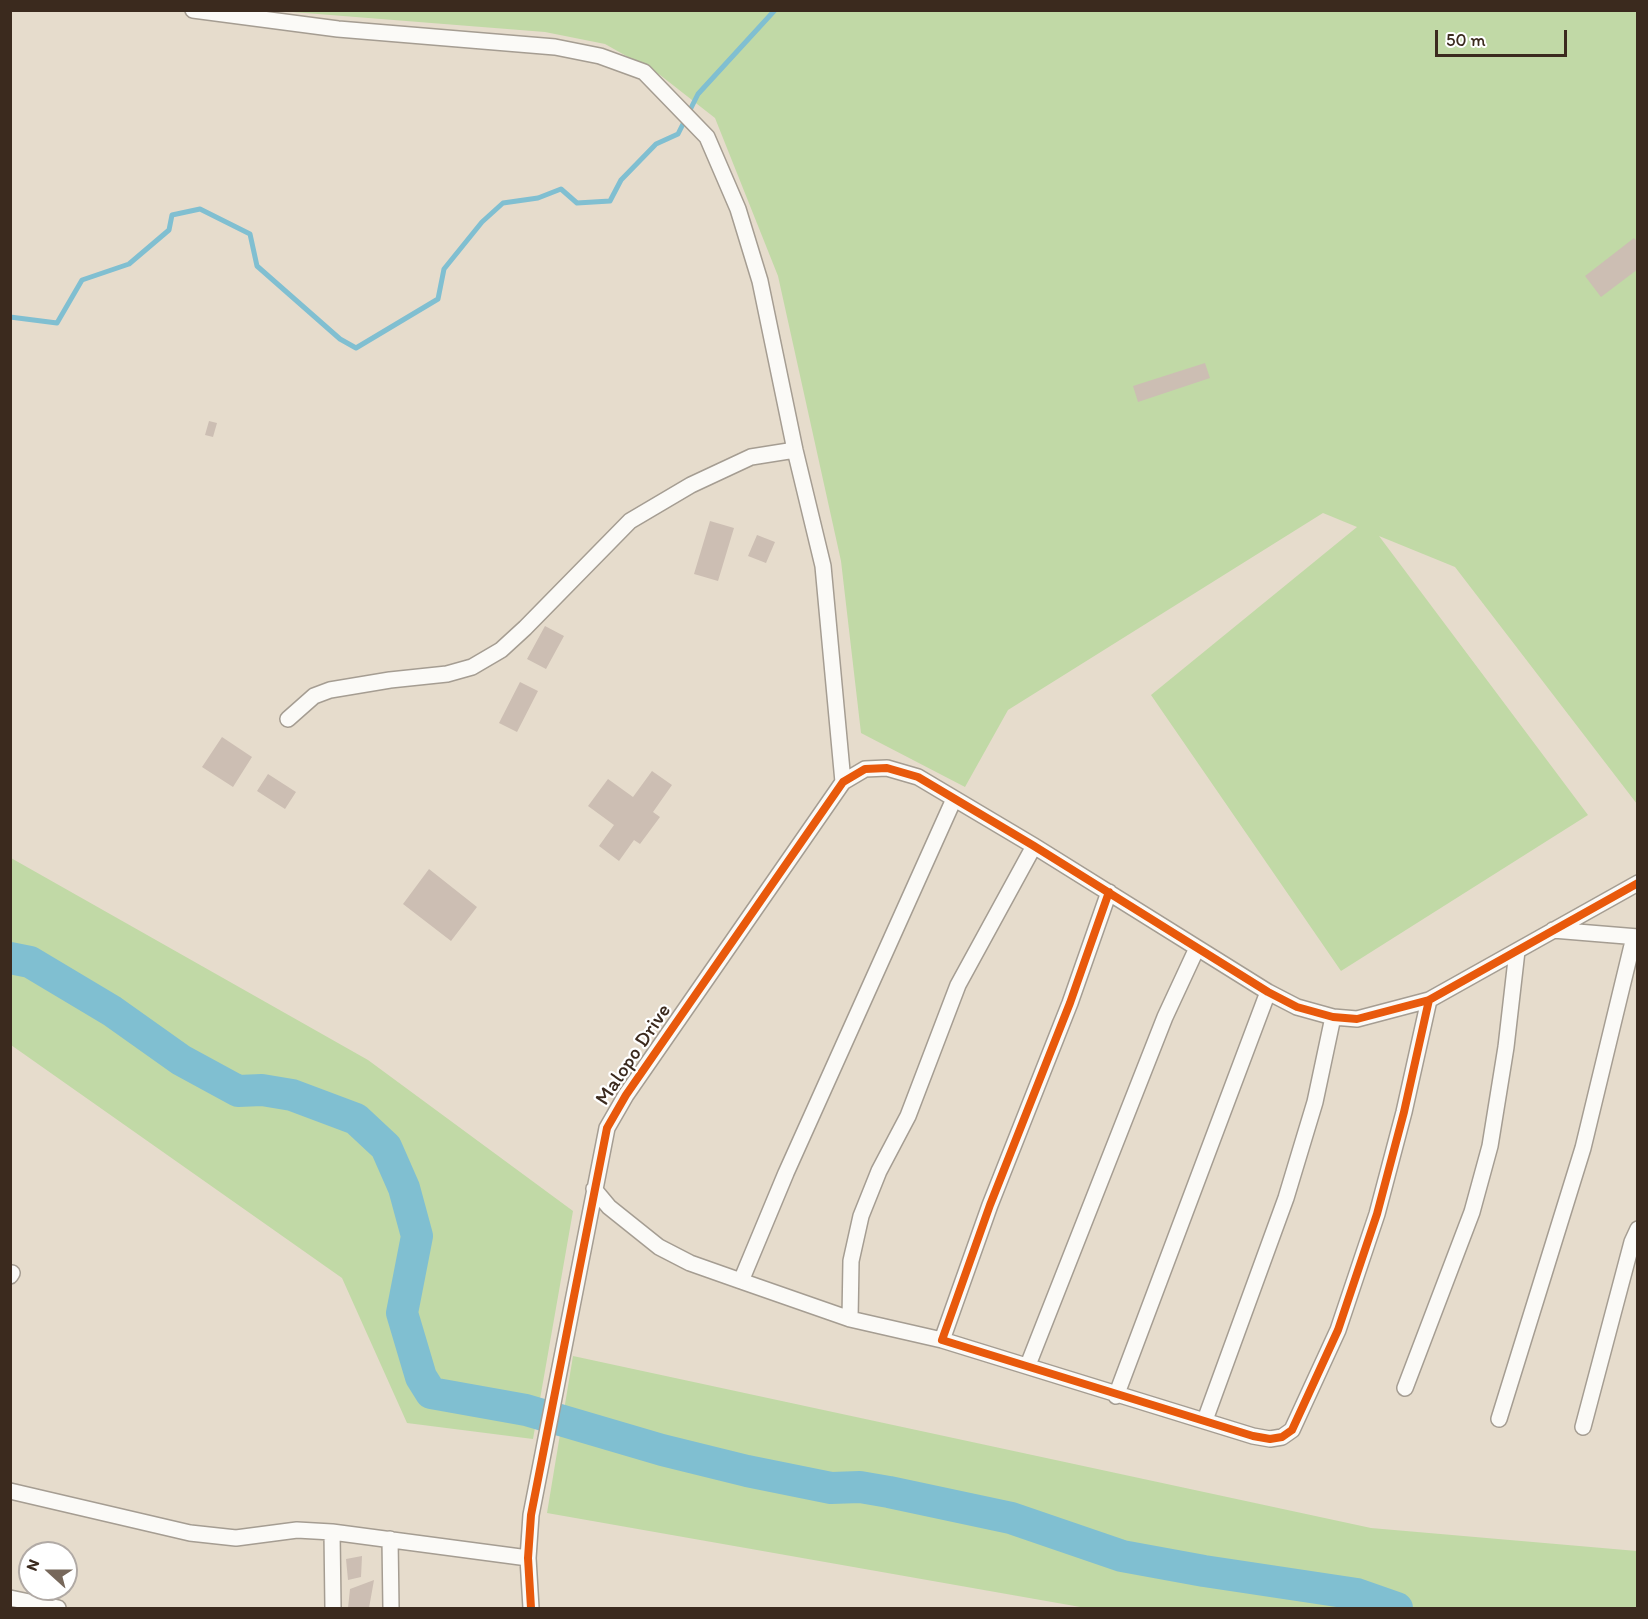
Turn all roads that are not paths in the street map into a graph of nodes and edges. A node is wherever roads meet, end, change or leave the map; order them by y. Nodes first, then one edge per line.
1 (193, 10) edge
2 (795, 450) junction
3 (288, 719) dead end
4 (843, 782) junction
5 (954, 799) junction
6 (1034, 846) junction
7 (1638, 883) edge
8 (1109, 892) junction
9 (1553, 930) junction
10 (1636, 937) edge
11 (1197, 948) junction
12 (1517, 951) junction
13 (1268, 992) junction
14 (1430, 1000) junction
15 (1333, 1017) junction
16 (594, 1189) junction
17 (1638, 1229) edge
18 (741, 1281) junction
19 (850, 1319) junction
20 (942, 1340) junction
21 (1028, 1365) junction
22 (1405, 1388) dead end
23 (1116, 1396) junction
24 (1499, 1419) dead end
25 (1205, 1420) junction
26 (1583, 1427) dead end
27 (10, 1491) edge
28 (332, 1532) junction
29 (390, 1539) junction
30 (528, 1558) junction
31 (10, 1598) edge
32 (58, 1608) edge
33 (333, 1608) edge
34 (390, 1608) edge
35 (531, 1608) edge

1 - 2 street
2 - 3 street
2 - 4 street
4 - 5 street
4 - 16 street, Malopo Drive
5 - 6 street
5 - 18 street
6 - 8 street
6 - 19 street
7 - 9 street
8 - 11 street
8 - 20 street
9 - 10 street
9 - 12 street
10 - 24 street
11 - 13 street
11 - 21 street
12 - 14 street
12 - 22 street
13 - 15 street
13 - 23 street
14 - 15 street
14 - 25 street
15 - 25 street
16 - 18 street
16 - 30 street, Malopo Drive
17 - 26 street
18 - 19 street
19 - 20 street
20 - 21 street
21 - 23 street
23 - 25 street
27 - 28 street
28 - 29 street
28 - 33 street
29 - 30 street
29 - 34 street
30 - 35 street, Malopo Drive
31 - 32 street

